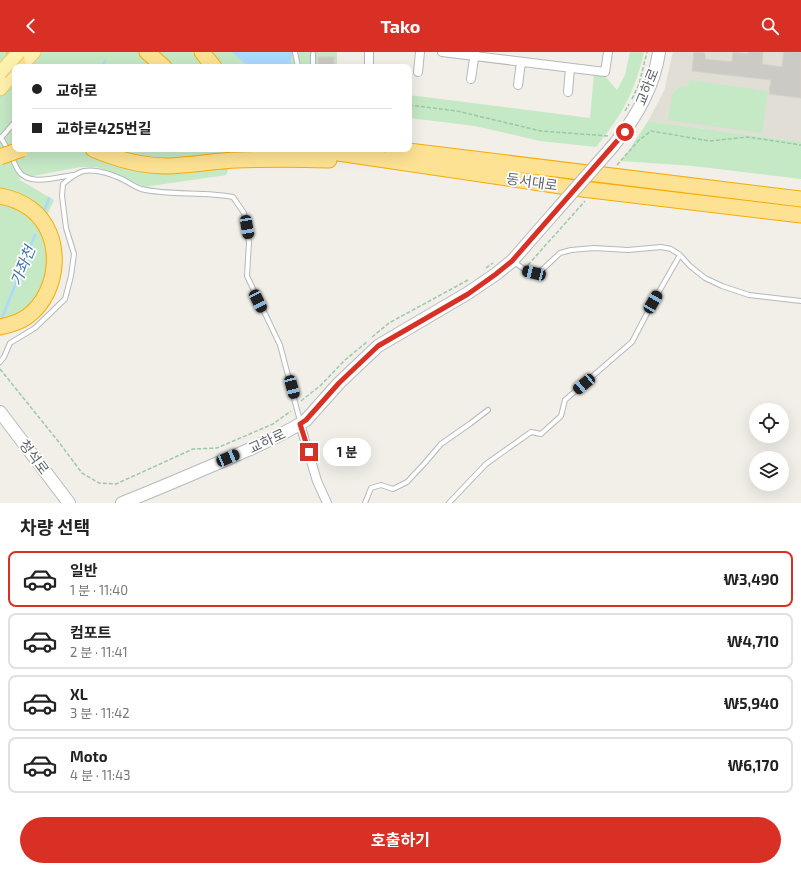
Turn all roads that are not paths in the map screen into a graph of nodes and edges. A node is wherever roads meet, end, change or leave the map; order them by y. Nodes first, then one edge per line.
1 (15, 52) edge
2 (19, 52) edge
3 (34, 52) edge
4 (147, 52) edge
5 (202, 52) edge
6 (295, 52) edge
7 (370, 52) edge
8 (420, 52) edge
9 (442, 52) edge
10 (608, 52) edge
11 (659, 52) edge
12 (313, 54) dead end
13 (474, 54) edge
14 (521, 62) junction
15 (12, 64) edge
16 (12, 64) edge
17 (19, 64) edge
18 (23, 64) edge
19 (161, 64) edge
20 (212, 64) edge
21 (297, 64) edge
22 (313, 64) edge
23 (368, 64) edge
24 (570, 68) junction
25 (418, 72) dead end
26 (12, 74) edge
27 (472, 79) dead end
28 (2, 82) edge
29 (518, 85) dead end
30 (568, 92) dead end
31 (12, 125) edge
32 (0, 137) edge
33 (412, 151) edge
34 (14, 152) edge
35 (100, 152) edge
36 (331, 152) edge
37 (412, 152) edge
38 (416, 152) junction
39 (0, 157) edge
40 (74, 175) junction
41 (503, 178) junction
42 (687, 185) junction
43 (0, 196) edge
44 (801, 196) edge
45 (801, 199) edge
46 (801, 215) edge
47 (680, 255) junction
48 (512, 261) junction
49 (801, 301) edge
50 (0, 327) edge
51 (0, 362) edge
52 (488, 410) dead end
53 (0, 412) edge
54 (300, 424) junction
55 (68, 503) edge
56 (122, 503) edge
57 (327, 503) edge
58 (365, 503) edge
59 (449, 503) edge

1 - 17 highway
2 - 15 main road, bridge
3 - 18 main road
4 - 19 highway
5 - 20 highway
6 - 21 lane
7 - 23 street
8 - 25 street
9 - 13 street
10 - 24 street
11 - 48 street, 교하로, bridge
12 - 22 lane
13 - 14 street
13 - 27 street
14 - 24 street
14 - 29 street
16 - 28 main road, bridge
24 - 30 street
26 - 28 main road
31 - 32 lane
32 - 40 lane
33 - 38 highway
34 - 39 highway, bridge
35 - 41 highway
36 - 41 highway, 동서대로
37 - 38 highway, 동서대로
38 - 42 highway, 동서대로
40 - 51 lane
40 - 54 lane
41 - 46 highway, 동서대로
42 - 44 highway
42 - 45 highway, 동서대로
43 - 50 highway
47 - 48 lane
47 - 49 lane
47 - 59 lane
48 - 54 street, 교하로
52 - 58 lane
53 - 55 street, 청석로
54 - 56 street, 교하로
54 - 57 street

